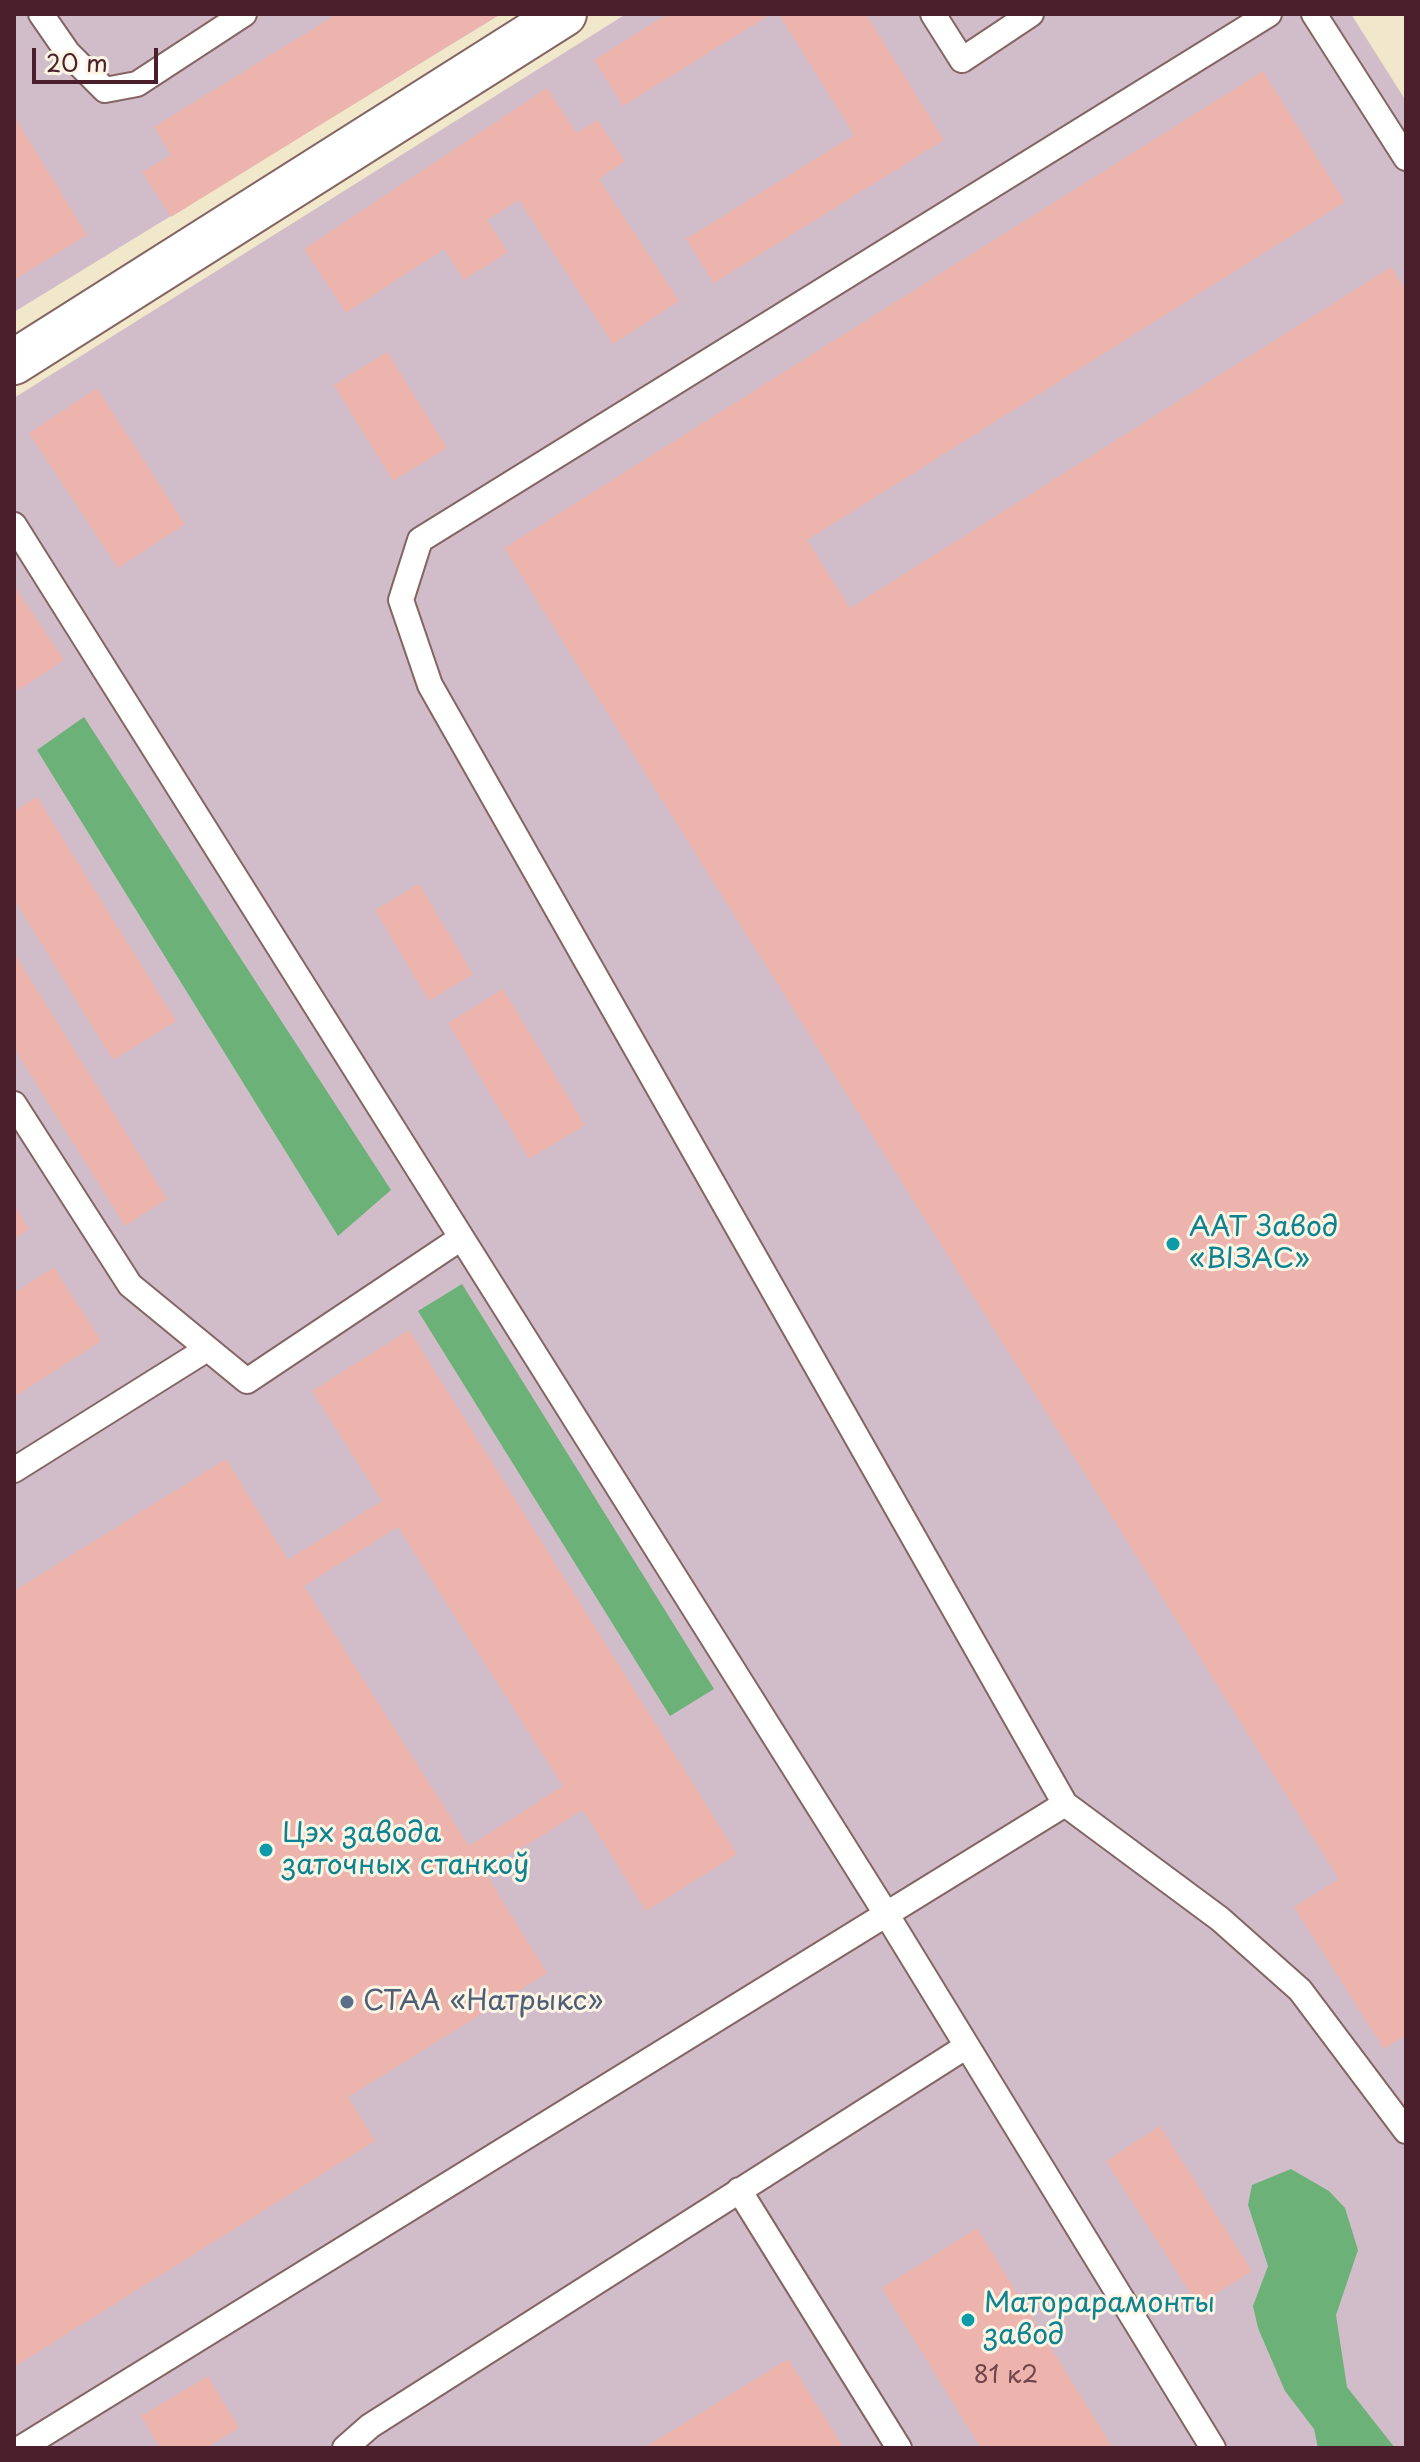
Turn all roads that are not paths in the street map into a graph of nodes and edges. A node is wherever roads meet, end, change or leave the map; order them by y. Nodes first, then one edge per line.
1 (41, 14) edge
2 (244, 14) edge
3 (564, 14) edge
4 (933, 14) edge
5 (1031, 14) edge
6 (1269, 14) edge
7 (1314, 14) edge
8 (1406, 158) edge
9 (14, 362) edge
10 (14, 525) edge
11 (14, 1104) edge
12 (461, 1238) junction
13 (207, 1349) junction
14 (14, 1470) edge
15 (1065, 1804) junction
16 (885, 1912) junction
17 (967, 2046) junction
18 (1406, 2131) edge
19 (739, 2190) junction
20 (21, 2448) edge
21 (345, 2448) edge
22 (899, 2448) edge
23 (1213, 2448) edge

1 - 2 lane
3 - 9 street
4 - 5 lane
6 - 15 lane
7 - 8 lane
10 - 12 lane
11 - 13 lane
12 - 13 lane
12 - 16 lane
13 - 14 lane
15 - 16 lane
15 - 18 lane
16 - 17 lane
16 - 20 lane
17 - 19 lane
17 - 23 lane
19 - 21 lane
19 - 22 lane

